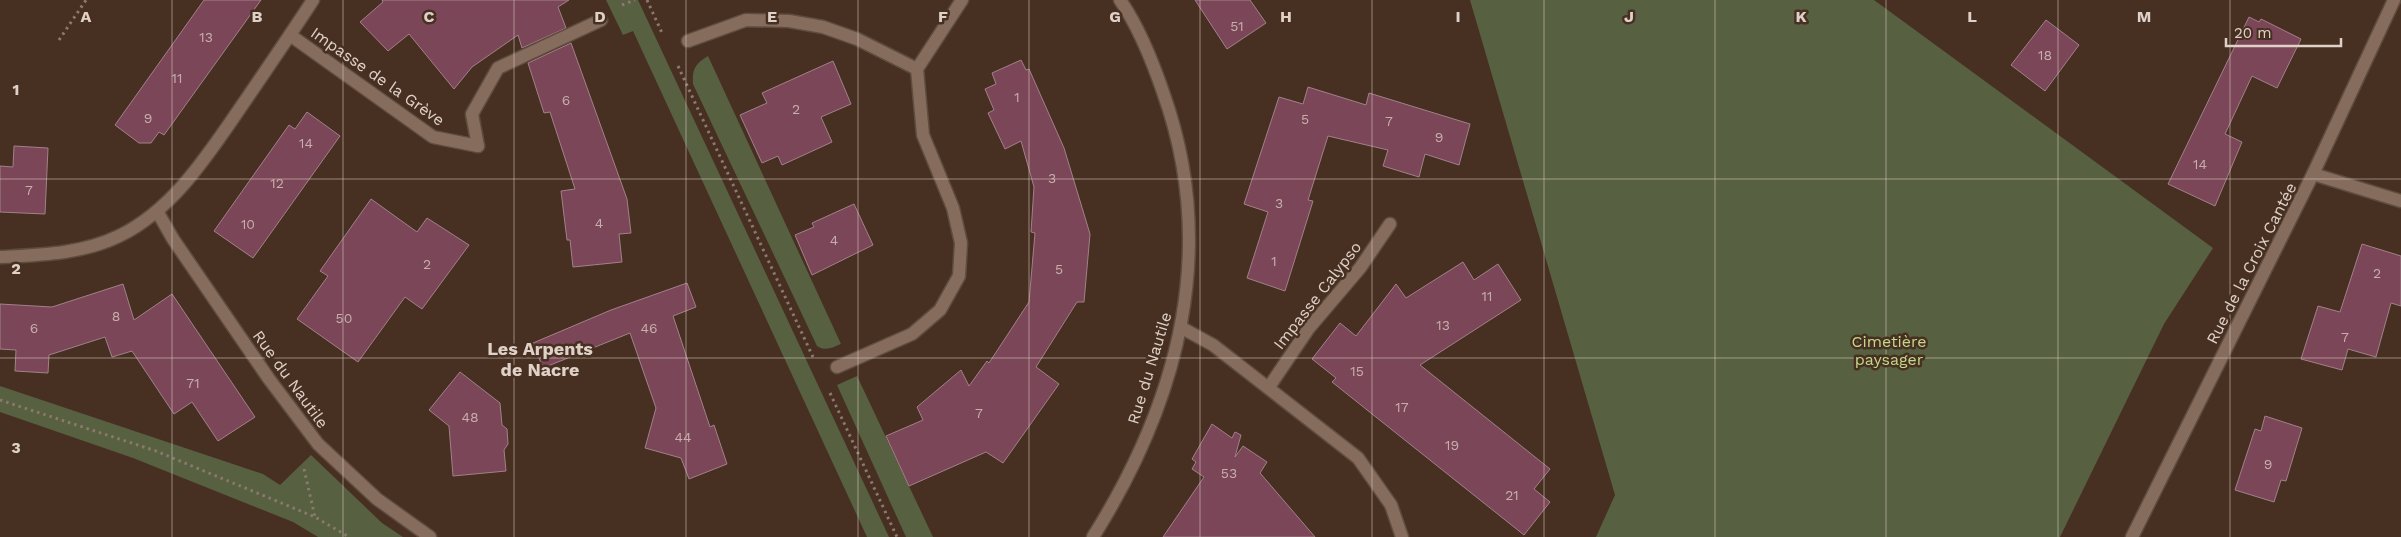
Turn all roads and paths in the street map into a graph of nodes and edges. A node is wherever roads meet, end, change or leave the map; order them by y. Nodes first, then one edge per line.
1 (86, 0) edge
2 (313, 0) edge
3 (647, 0) edge
4 (962, 0) edge
5 (1120, 0) edge
6 (2394, 0) edge
7 (601, 20) dead end
8 (290, 35) junction
9 (59, 40) dead end
10 (666, 40) dead end
11 (688, 41) dead end
12 (674, 58) dead end
13 (917, 69) junction
14 (2314, 174) junction
15 (2401, 200) edge
16 (157, 211) junction
17 (1390, 224) dead end
18 (0, 257) edge
19 (1182, 328) junction
20 (817, 365) dead end
21 (837, 368) dead end
22 (1269, 387) junction
23 (830, 392) dead end
24 (0, 400) edge
25 (318, 444) junction
26 (315, 517) junction
27 (349, 537) edge
28 (430, 537) edge
29 (897, 537) edge
30 (1093, 537) edge
31 (1402, 537) edge
32 (2132, 537) edge

1 - 9 path
2 - 8 street
3 - 10 path
4 - 13 street
5 - 19 street, Rue du Nautile
6 - 14 street, Rue de la Croix Cantée
7 - 8 street, Impasse de la Grève
8 - 16 street
11 - 13 street
12 - 20 path
13 - 21 street
14 - 15 street
14 - 32 street, Rue de la Croix Cantée
16 - 18 street
16 - 25 street, Rue du Nautile
17 - 22 street, Impasse Calypso
19 - 22 street
19 - 30 street, Rue du Nautile
22 - 31 street
23 - 29 path
24 - 26 path
25 - 26 path
25 - 28 street, Rue du Nautile
26 - 27 path

